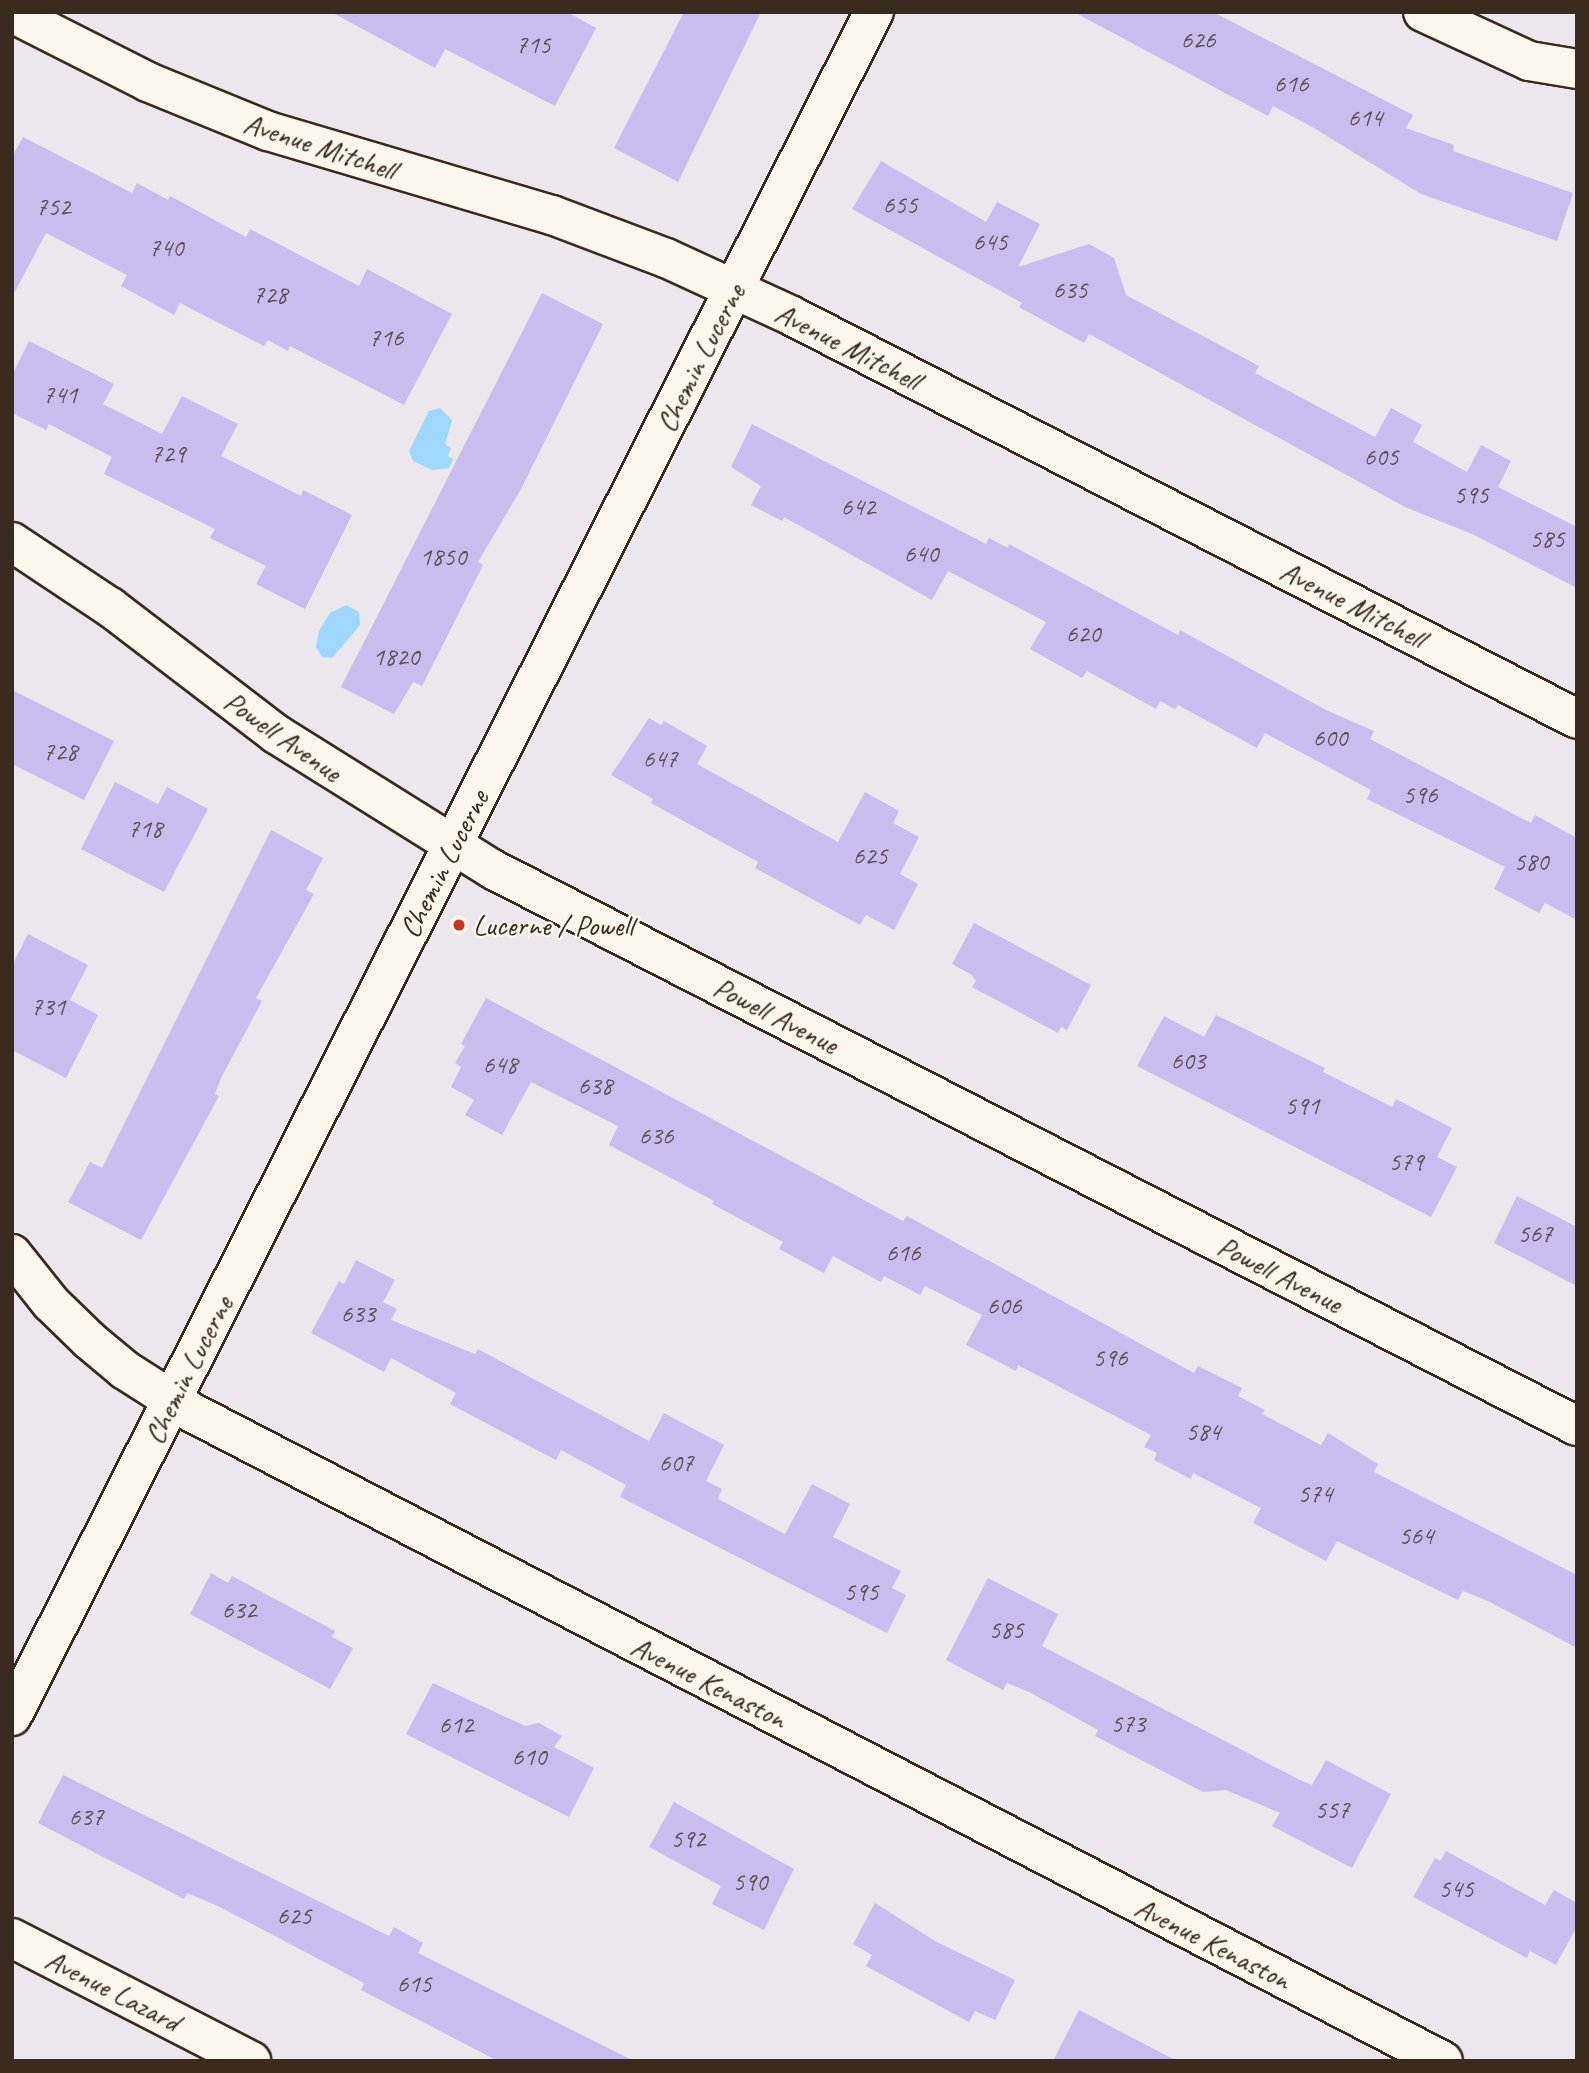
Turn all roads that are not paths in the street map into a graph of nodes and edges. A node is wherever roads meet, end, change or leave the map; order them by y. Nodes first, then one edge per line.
1 (874, 12) edge
2 (1423, 12) edge
3 (12, 13) edge
4 (1461, 21) edge
5 (1577, 69) edge
6 (734, 289) junction
7 (12, 542) edge
8 (1577, 719) edge
9 (453, 846) junction
10 (12, 1254) edge
11 (173, 1402) junction
12 (1577, 1426) edge
13 (12, 1716) edge
14 (12, 1938) edge
15 (251, 2061) edge
16 (1443, 2061) edge

1 - 6 street, Chemin Lucerne
2 - 4 street
3 - 6 street, Avenue Mitchell
4 - 5 street
6 - 8 street, Avenue Mitchell
6 - 9 street, Chemin Lucerne
7 - 9 street, Powell Avenue
9 - 11 street, Chemin Lucerne
9 - 12 street, Powell Avenue
10 - 11 street, Avenue Kenaston
11 - 13 street, Chemin Lucerne
11 - 16 street, Avenue Kenaston
14 - 15 street, Avenue Lazard

